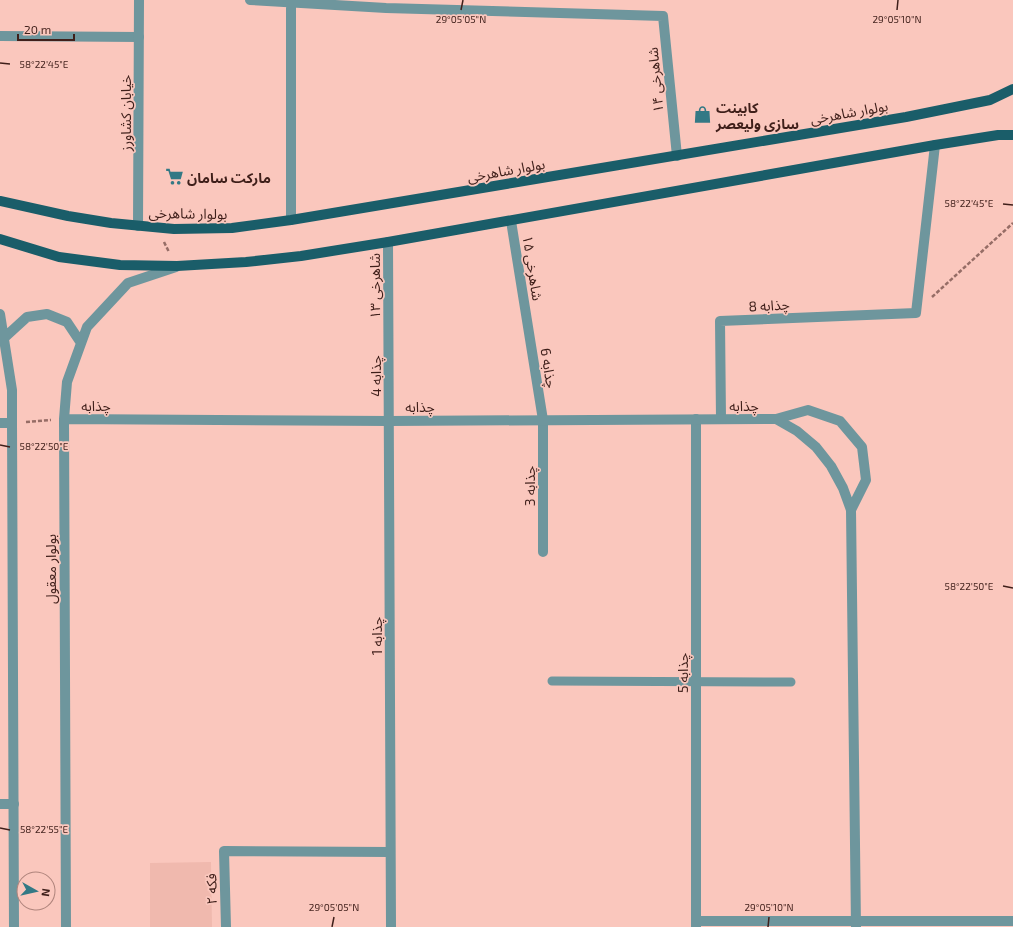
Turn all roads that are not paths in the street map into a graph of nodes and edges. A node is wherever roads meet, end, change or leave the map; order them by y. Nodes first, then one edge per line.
1 (139, 0) edge
2 (250, 0) edge
3 (291, 2) junction
4 (0, 36) edge
5 (139, 38) junction
6 (1013, 89) edge
7 (1013, 135) edge
8 (935, 145) junction
9 (677, 156) junction
10 (0, 201) edge
11 (291, 220) junction
12 (511, 221) junction
13 (138, 226) junction
14 (0, 239) edge
15 (388, 242) junction
16 (177, 266) junction
17 (0, 314) edge
18 (527, 320) joint
19 (388, 331) joint
20 (4, 338) junction
21 (81, 343) junction
22 (776, 418) junction
23 (64, 419) junction
24 (696, 419) junction
25 (721, 419) junction
26 (543, 420) junction
27 (389, 421) junction
28 (0, 423) edge
29 (12, 423) junction
30 (852, 510) junction
31 (543, 552) dead end
32 (552, 681) dead end
33 (696, 681) junction
34 (791, 682) dead end
35 (0, 804) edge
36 (14, 804) junction
37 (390, 852) junction
38 (1013, 921) edge
39 (696, 924) edge
40 (856, 924) edge
41 (14, 927) edge
42 (66, 927) edge
43 (226, 927) edge
44 (391, 927) edge

1 - 5 street, خیابان کشاورز
2 - 3 street
3 - 9 street, شاهرخی ۱۴
3 - 11 street
4 - 5 street
5 - 13 street, خیابان کشاورز
6 - 9 main road, بولوار شاهرخی
7 - 8 main road
8 - 12 main road
8 - 25 street, چذابه 8
9 - 11 main road, بولوار شاهرخی
10 - 13 main road, بولوار شاهرخی
11 - 13 main road, بولوار شاهرخی
12 - 15 main road
12 - 18 street, شاهرخی ۱۵
14 - 16 main road
15 - 16 main road
15 - 19 street, شاهرخی ۱۳
16 - 21 street, بولوار معقول
17 - 20 street
18 - 26 street, چذابه 6
19 - 27 street, چذابه 4
20 - 21 street
20 - 29 street
21 - 23 street, بولوار معقول
22 - 25 street, چذابه
22 - 30 street
22 - 30 street, چذابه
23 - 27 street, چذابه
23 - 42 street, بولوار معقول
24 - 25 street, چذابه
24 - 26 street, چذابه
24 - 33 street, چذابه 5
26 - 27 street, چذابه
26 - 31 street, چذابه 3
27 - 37 street, چذابه 1
28 - 29 street
29 - 36 street
30 - 40 street
32 - 33 lane
33 - 34 lane
33 - 39 street, چذابه 5
35 - 36 street
36 - 41 street
37 - 43 street, فکه ۲
37 - 44 street, چذابه 1
38 - 40 street
39 - 40 street

